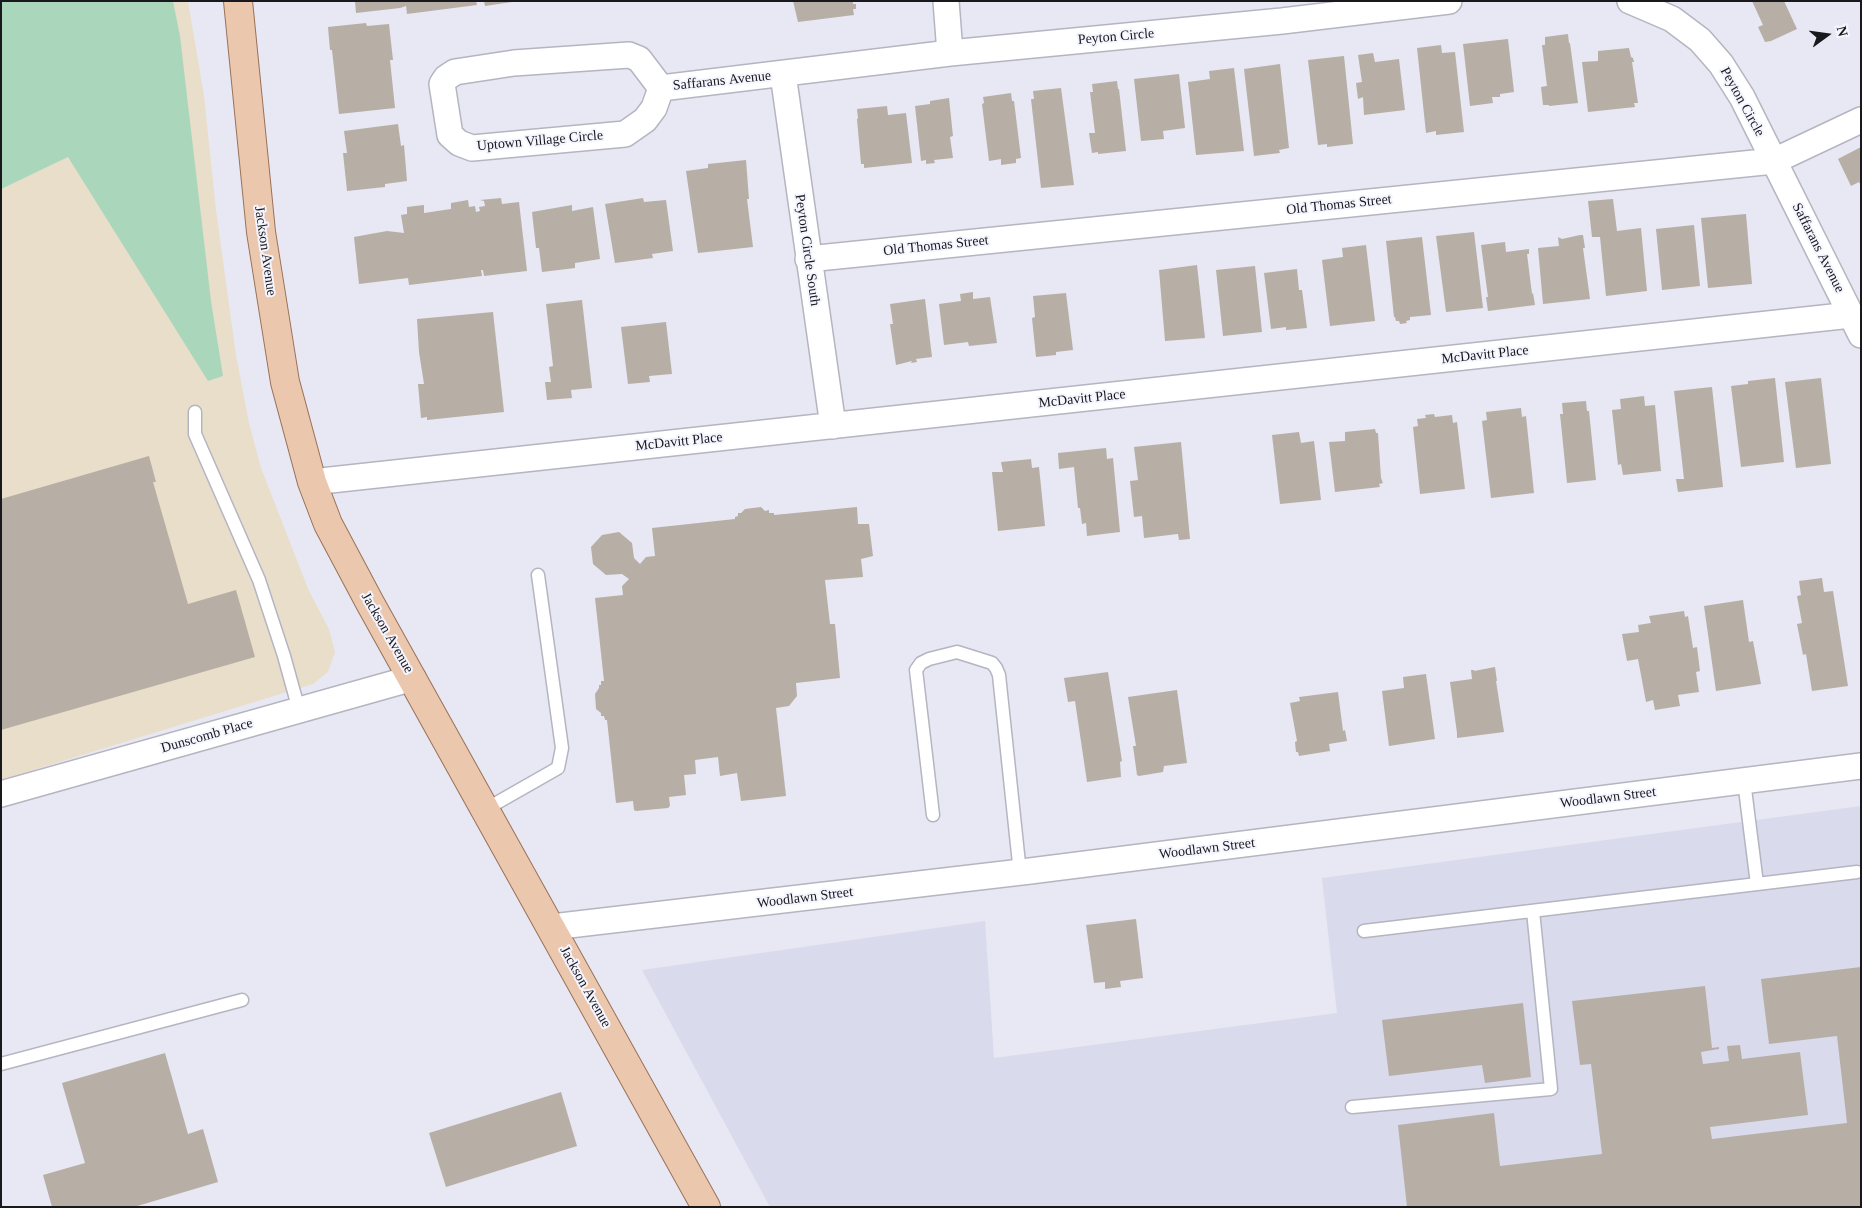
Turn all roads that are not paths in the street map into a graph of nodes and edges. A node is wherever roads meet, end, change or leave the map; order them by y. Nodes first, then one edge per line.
1 (238, 1) edge
2 (946, 1) edge
3 (1449, 1) edge
4 (1630, 1) edge
5 (1281, 11) edge
6 (950, 53) junction
7 (783, 74) junction
8 (661, 88) junction
9 (1861, 120) edge
10 (1774, 161) junction
11 (808, 259) junction
12 (1856, 325) edge
13 (195, 412) dead end
14 (833, 426) junction
15 (312, 482) junction
16 (538, 576) dead end
17 (412, 678) junction
18 (299, 710) junction
19 (1861, 766) edge
20 (1744, 781) junction
21 (1, 794) edge
22 (486, 809) junction
23 (933, 815) dead end
24 (1020, 872) junction
25 (1857, 872) dead end
26 (1757, 884) junction
27 (1533, 911) junction
28 (552, 927) junction
29 (1364, 930) dead end
30 (242, 1000) dead end
31 (1, 1064) edge
32 (1352, 1107) dead end
33 (706, 1207) edge

1 - 15 main road, Jackson Avenue
2 - 6 street
3 - 5 street, Peyton Circle
4 - 10 street, Peyton Circle
5 - 6 street, Peyton Circle
6 - 7 street, Peyton Circle
7 - 8 street, Saffarans Avenue
7 - 11 street, Peyton Circle South
8 - 8 street, Uptown Village Circle
9 - 10 street, Old Thomas Street
10 - 11 street, Old Thomas Street
10 - 12 street, Saffarans Avenue
11 - 14 street, Peyton Circle South
12 - 14 street, McDavitt Place
13 - 18 lane
14 - 15 street, McDavitt Place
15 - 17 main road, Jackson Avenue
16 - 22 lane
17 - 18 street, Dunscomb Place
17 - 22 main road, Jackson Avenue
18 - 21 street, Dunscomb Place
19 - 20 street, Woodlawn Street
20 - 24 street, Woodlawn Street
20 - 26 lane
22 - 28 main road, Jackson Avenue
23 - 24 lane
24 - 28 street, Woodlawn Street
25 - 26 lane
26 - 27 lane
27 - 29 lane
27 - 32 lane
28 - 33 main road, Jackson Avenue
30 - 31 lane

